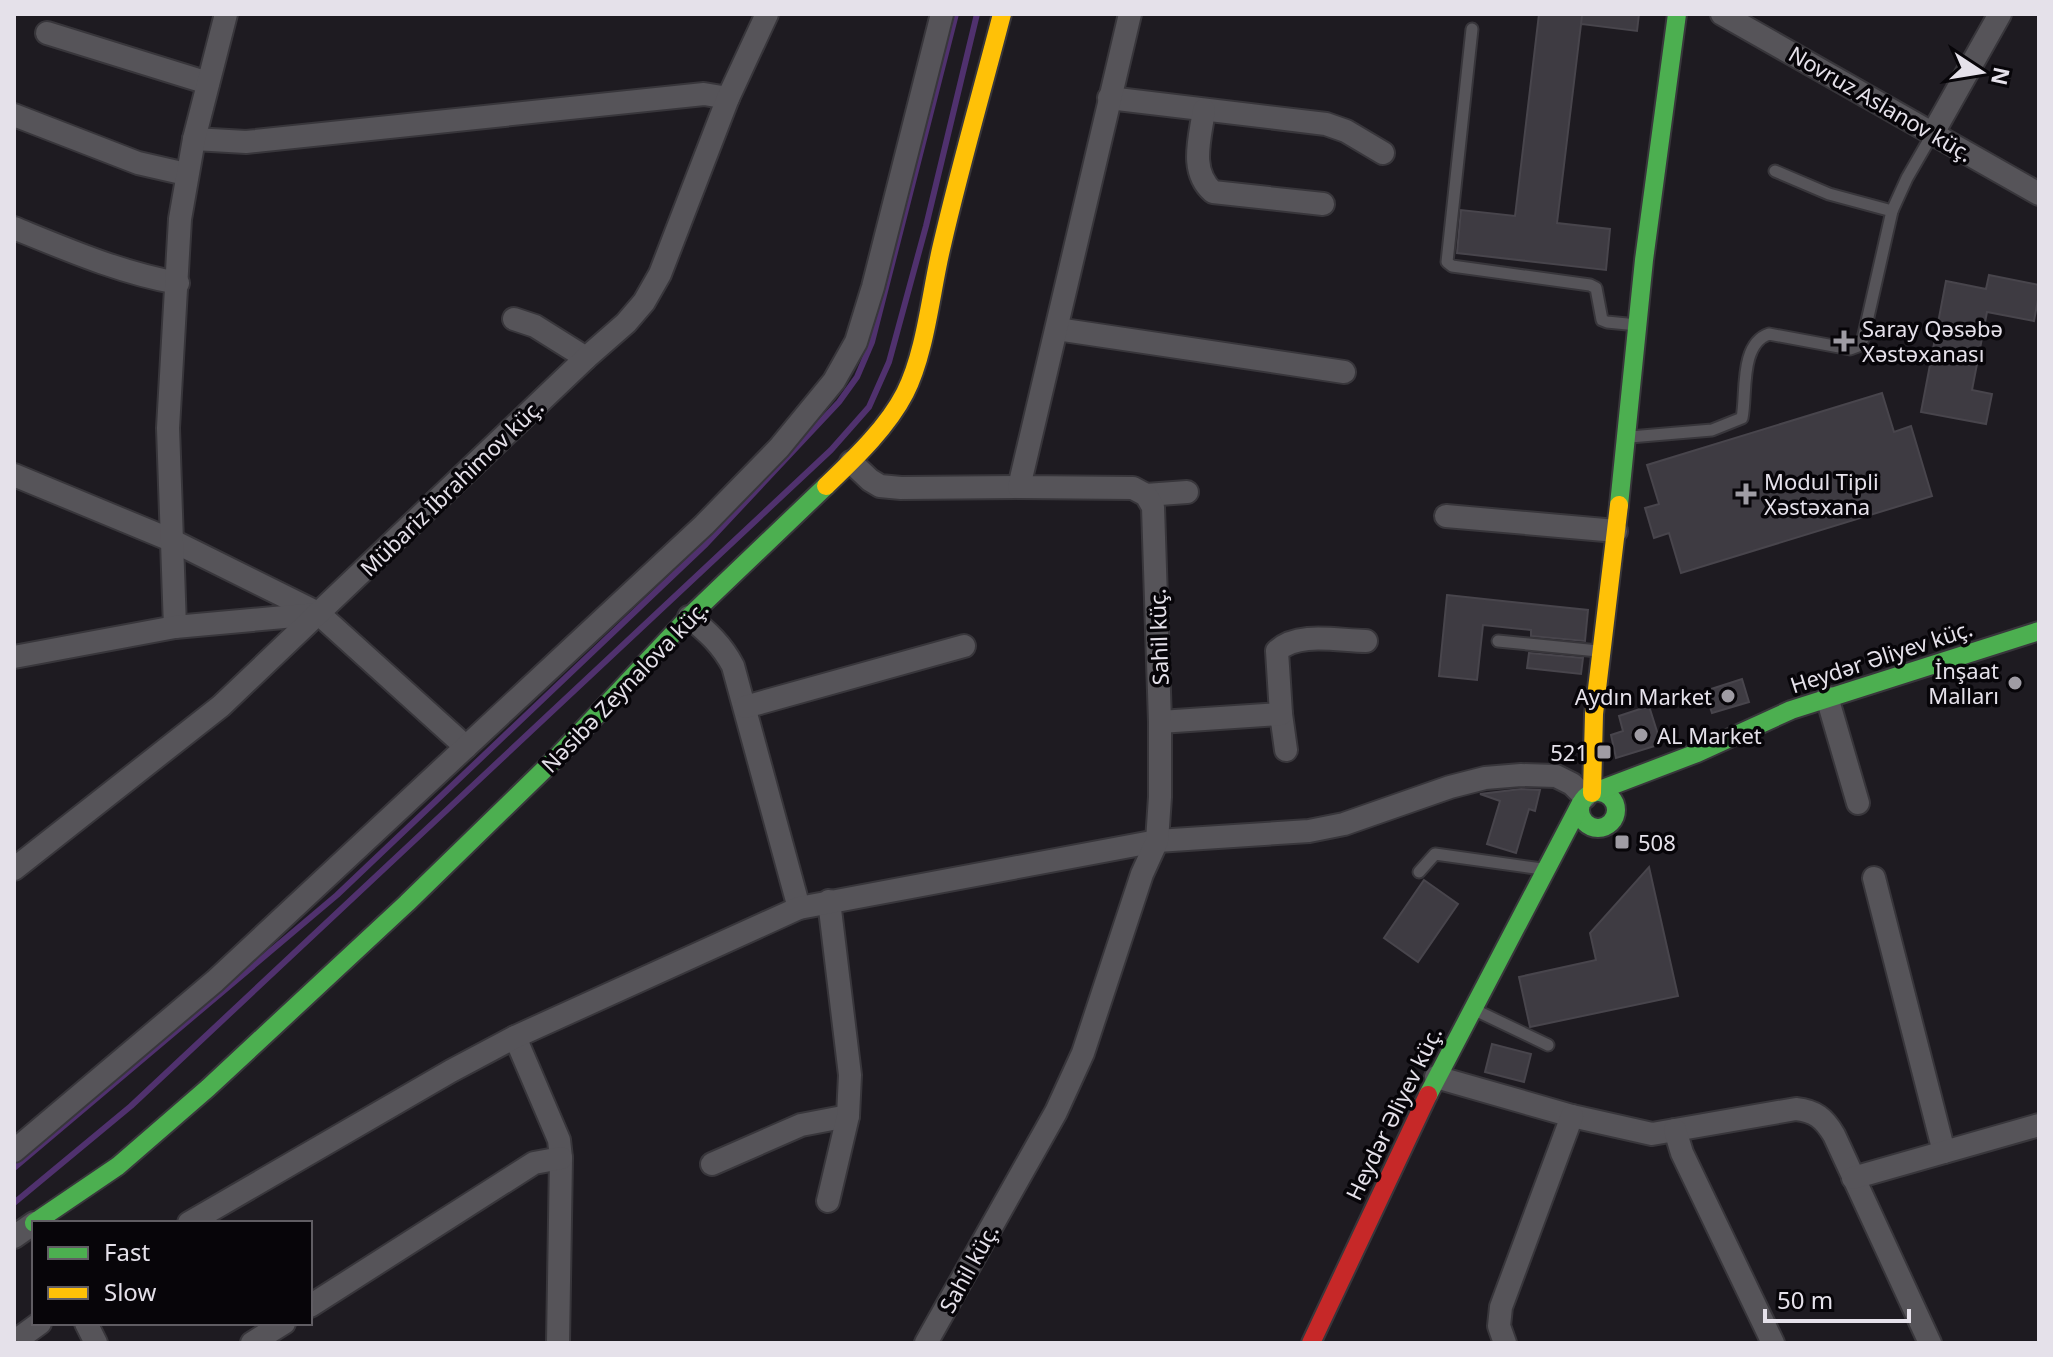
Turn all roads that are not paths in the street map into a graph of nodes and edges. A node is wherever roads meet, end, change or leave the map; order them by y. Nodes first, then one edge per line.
1 (226, 14) edge
2 (767, 14) edge
3 (942, 14) edge
4 (1002, 14) edge
5 (1130, 14) edge
6 (1677, 14) edge
7 (1722, 14) edge
8 (2000, 14) edge
9 (1472, 29) dead end
10 (47, 33) dead end
11 (208, 83) junction
12 (728, 98) junction
13 (1109, 98) junction
14 (1204, 110) junction
15 (14, 115) edge
16 (1933, 133) junction
17 (194, 139) junction
18 (1383, 153) dead end
19 (1775, 171) dead end
20 (186, 174) junction
21 (2039, 194) edge
22 (1323, 204) dead end
23 (1892, 211) junction
24 (14, 228) edge
25 (178, 283) junction
26 (514, 319) dead end
27 (1638, 325) junction
28 (1057, 329) junction
29 (586, 358) junction
30 (1344, 372) dead end
31 (1627, 438) junction
32 (851, 462) junction
33 (14, 475) edge
34 (1019, 487) junction
35 (1187, 492) dead end
36 (1146, 495) junction
37 (1446, 516) dead end
38 (1616, 531) junction
39 (171, 540) junction
40 (318, 613) junction
41 (689, 617) junction
42 (175, 627) junction
43 (2039, 631) edge
44 (1366, 641) dead end
45 (1498, 641) dead end
46 (964, 646) dead end
47 (1603, 652) junction
48 (14, 657) edge
49 (1827, 697) junction
50 (745, 707) junction
51 (1281, 714) junction
52 (1160, 722) junction
53 (466, 747) junction
54 (1286, 750) dead end
55 (1697, 753) junction
56 (1648, 790) dead end
57 (1586, 797) junction
58 (1858, 803) dead end
59 (1631, 805) dead end
60 (1610, 823) junction
61 (1157, 841) junction
62 (1588, 843) dead end
63 (1570, 861) dead end
64 (14, 869) edge
65 (1546, 870) junction
66 (1419, 872) dead end
67 (1874, 878) dead end
68 (829, 901) junction
69 (799, 908) junction
70 (1527, 908) junction
71 (1471, 1008) junction
72 (515, 1037) junction
73 (1548, 1045) dead end
74 (1436, 1077) junction
75 (848, 1116) junction
76 (1572, 1116) junction
77 (2039, 1125) edge
78 (1675, 1130) junction
79 (14, 1151) edge
80 (1944, 1152) junction
81 (561, 1158) junction
82 (712, 1164) dead end
83 (1853, 1178) junction
84 (828, 1201) dead end
85 (37, 1221) edge
86 (193, 1221) edge
87 (32, 1224) edge
88 (14, 1237) edge
89 (312, 1305) edge
90 (37, 1325) edge
91 (87, 1325) edge
92 (281, 1325) edge
93 (14, 1342) edge
94 (96, 1343) edge
95 (252, 1343) edge
96 (558, 1343) edge
97 (926, 1343) edge
98 (1311, 1343) edge
99 (1505, 1343) edge
100 (1773, 1343) edge
101 (1930, 1343) edge

1 - 11 street
2 - 12 street, Mübariz İbrahimov küç.
3 - 53 street
4 - 32 street, Nəsibə Zeynalova küç.
5 - 13 street
6 - 27 street
7 - 16 street, Novruz Aslanov küç.
8 - 16 street
9 - 27 lane
10 - 11 street
11 - 17 street
12 - 17 street
12 - 29 street, Mübariz İbrahimov küç.
13 - 14 street
13 - 28 street
14 - 18 street
14 - 22 street
15 - 20 street
16 - 21 street, Novruz Aslanov küç.
16 - 23 lane
17 - 20 street
19 - 23 lane
20 - 25 street
23 - 31 lane
24 - 25 street
25 - 39 street
26 - 29 street
27 - 31 street
28 - 30 street
28 - 34 street
29 - 40 street, Mübariz İbrahimov küç.
31 - 38 street
32 - 34 street
32 - 41 street, Nəsibə Zeynalova küç.
33 - 39 street
34 - 36 street
35 - 36 street
36 - 52 street, Sahil küç.
37 - 38 street
38 - 47 street
39 - 40 street
39 - 42 street
40 - 42 street
40 - 53 street
40 - 64 street, Mübariz İbrahimov küç.
41 - 50 street
41 - 85 street, Nəsibə Zeynalova küç.
42 - 48 street
43 - 49 street, Heydər Əliyev küç.
44 - 51 street
45 - 47 lane
46 - 50 street
47 - 57 street
49 - 55 street, Heydər Əliyev küç.
49 - 58 street
50 - 69 street
51 - 52 street
51 - 54 street
52 - 61 street, Sahil küç.
53 - 79 street
55 - 56 street
55 - 57 street
57 - 60 street
57 - 60 street
57 - 61 street
57 - 65 street
59 - 60 street
60 - 62 street
61 - 68 street
61 - 97 street, Sahil küç.
63 - 70 street
65 - 66 lane
65 - 70 street
67 - 80 street
68 - 69 street
68 - 75 street
69 - 72 street
70 - 71 street, Heydər Əliyev küç.
71 - 73 lane
71 - 74 street, Heydər Əliyev küç.
72 - 81 street
72 - 86 street
74 - 76 street
74 - 98 street, Heydər Əliyev küç.
75 - 82 street
75 - 84 street
76 - 78 street
76 - 99 street
77 - 80 street
78 - 83 street
78 - 100 street
80 - 83 street
81 - 89 street
81 - 96 street
83 - 101 street
87 - 88 street, Nəsibə Zeynalova küç.
90 - 93 street
91 - 94 street
92 - 95 street

